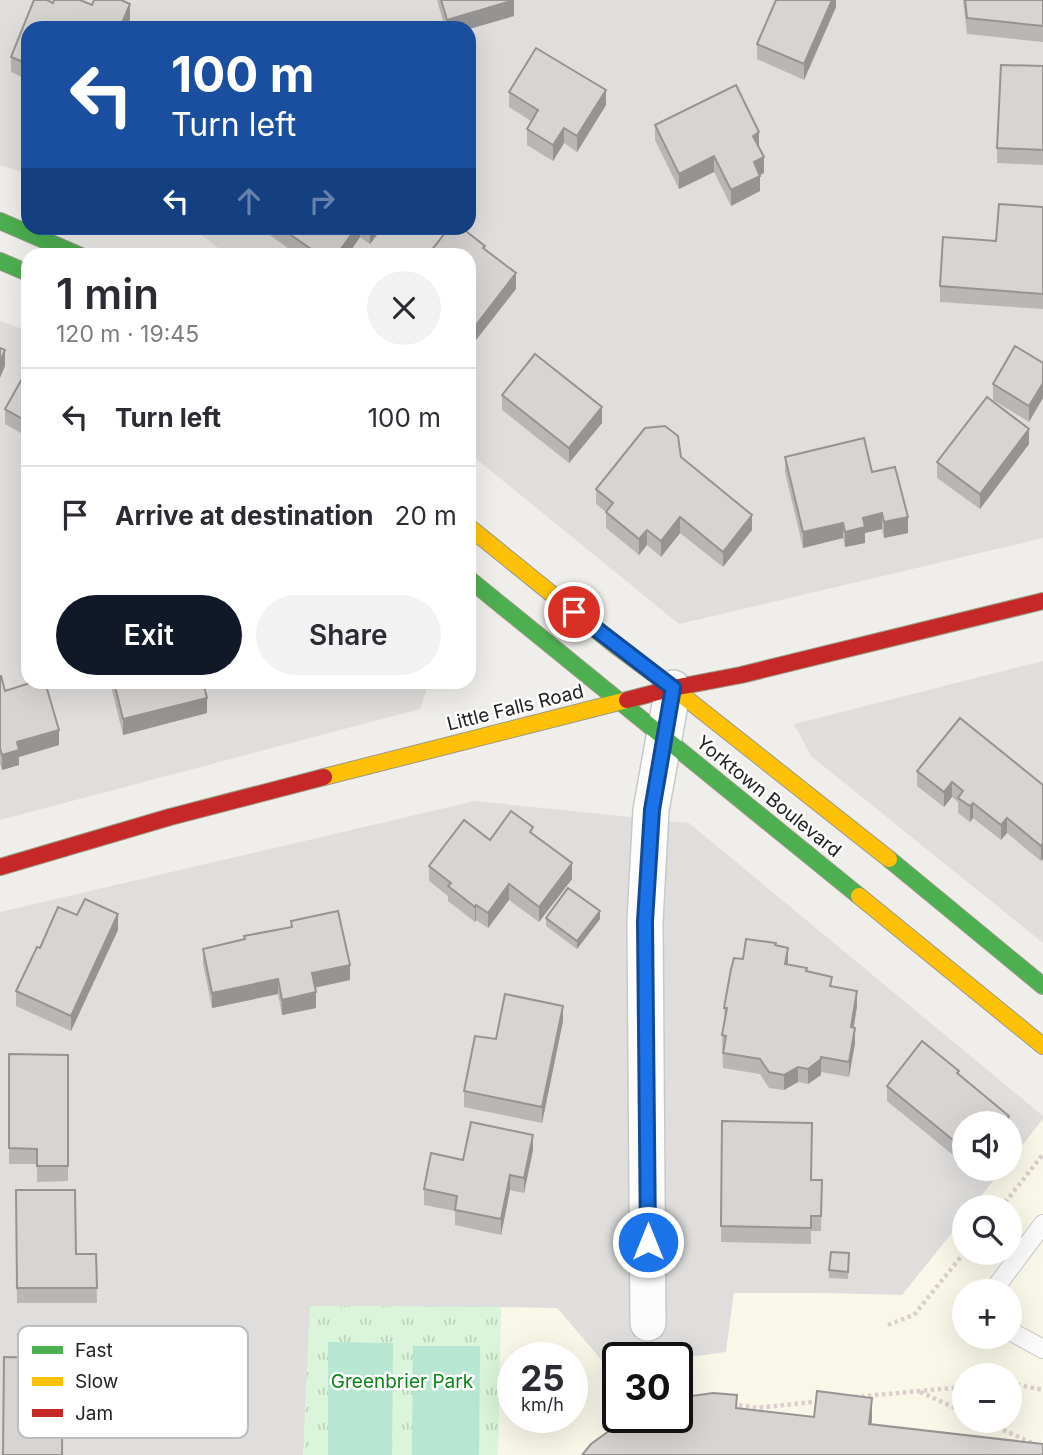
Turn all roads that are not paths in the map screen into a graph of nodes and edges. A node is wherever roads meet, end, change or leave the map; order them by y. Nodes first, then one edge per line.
1 (0, 221) edge
2 (21, 230) edge
3 (32, 235) edge
4 (62, 248) edge
5 (0, 261) edge
6 (21, 269) edge
7 (476, 533) edge
8 (476, 585) edge
9 (1043, 601) edge
10 (673, 688) junction
11 (621, 702) junction
12 (665, 737) junction
13 (0, 867) edge
14 (1043, 986) edge
15 (1043, 1046) edge
16 (1043, 1224) edge
17 (1002, 1279) edge
18 (648, 1323) dead end
19 (1022, 1338) edge
20 (1043, 1349) edge

1 - 2 street
3 - 4 street
5 - 6 street
7 - 10 street, Yorktown Boulevard
8 - 11 street, Yorktown Boulevard
9 - 10 street, Little Falls Road
10 - 11 street, Little Falls Road
10 - 12 street
10 - 14 street, Yorktown Boulevard
11 - 12 street, Yorktown Boulevard
11 - 13 street, Little Falls Road
12 - 15 street, Yorktown Boulevard
12 - 18 street
16 - 17 lane
19 - 20 lane

